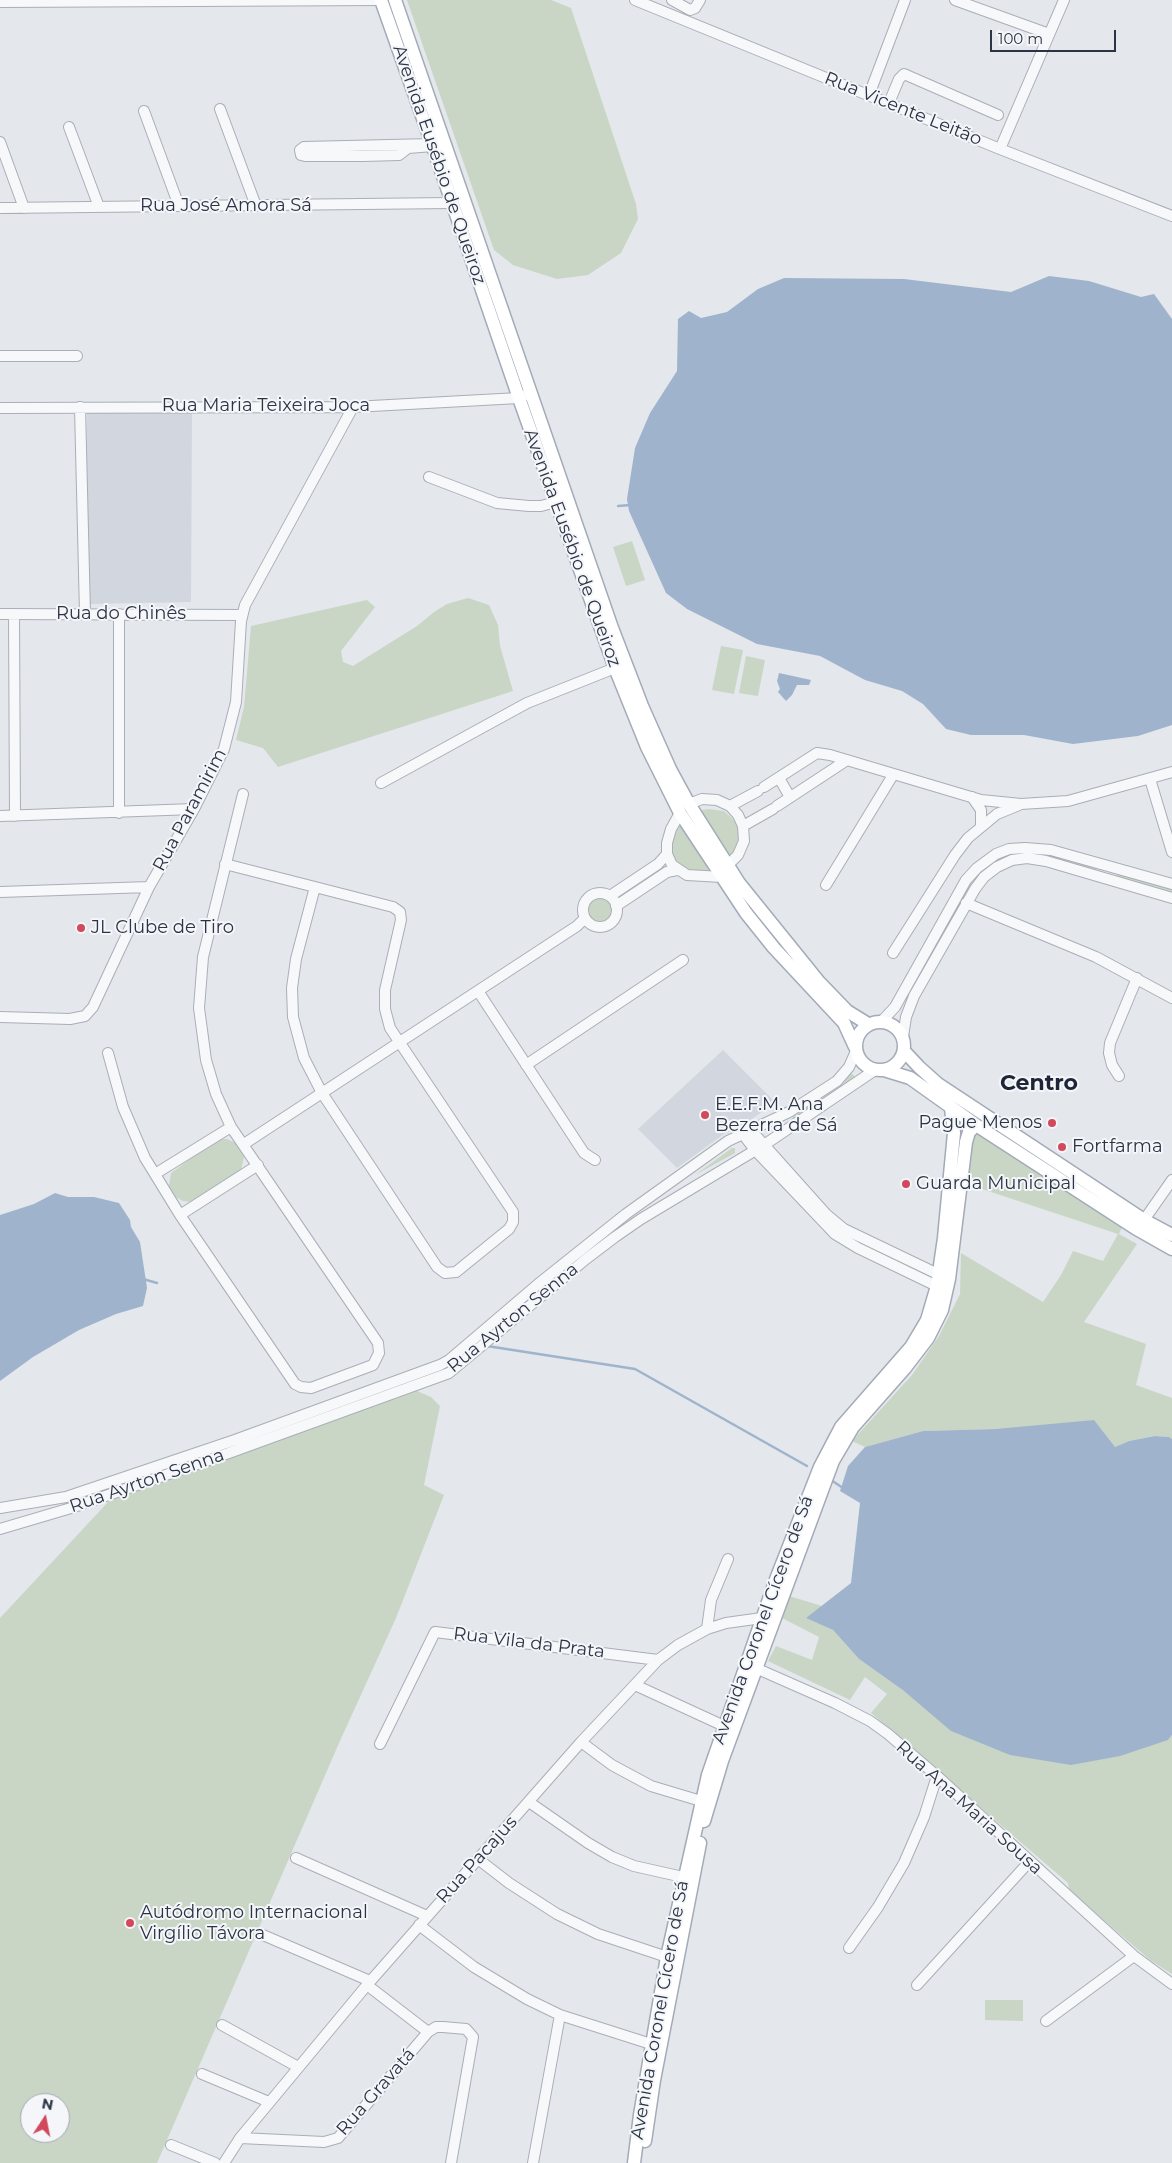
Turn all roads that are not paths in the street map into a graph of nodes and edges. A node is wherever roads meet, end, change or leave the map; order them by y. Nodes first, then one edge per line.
1 (381, 0) edge
2 (395, 0) edge
3 (635, 0) edge
4 (665, 0) edge
5 (672, 0) edge
6 (700, 0) edge
7 (905, 0) edge
8 (955, 0) edge
9 (1064, 0) edge
10 (0, 2) edge
11 (660, 10) junction
12 (1049, 34) junction
13 (869, 95) junction
14 (889, 103) junction
15 (220, 109) dead end
16 (144, 111) dead end
17 (998, 115) dead end
18 (69, 127) dead end
19 (0, 142) edge
20 (432, 145) junction
21 (1000, 149) junction
22 (349, 151) dead end
23 (452, 203) junction
24 (179, 206) junction
25 (256, 206) junction
26 (99, 207) junction
27 (0, 208) edge
28 (24, 208) junction
29 (1172, 216) edge
30 (0, 356) edge
31 (77, 356) dead end
32 (531, 393) junction
33 (519, 398) junction
34 (80, 407) junction
35 (353, 407) junction
36 (0, 408) edge
37 (429, 477) dead end
38 (556, 502) junction
39 (0, 614) edge
40 (14, 614) junction
41 (85, 614) junction
42 (119, 614) junction
43 (241, 615) junction
44 (615, 668) junction
45 (830, 755) junction
46 (847, 760) junction
47 (832, 770) junction
48 (1172, 772) edge
49 (893, 775) junction
50 (779, 778) junction
51 (1150, 779) junction
52 (381, 783) dead end
53 (243, 794) dead end
54 (790, 797) junction
55 (972, 798) junction
56 (1021, 804) junction
57 (730, 806) junction
58 (194, 809) junction
59 (684, 809) junction
60 (118, 813) junction
61 (0, 816) edge
62 (15, 816) junction
63 (743, 826) junction
64 (981, 826) junction
65 (1172, 852) edge
66 (667, 854) junction
67 (225, 864) junction
68 (1106, 865) junction
69 (677, 870) junction
70 (725, 871) junction
71 (647, 872) junction
72 (1103, 877) junction
73 (653, 881) junction
74 (1172, 884) edge
75 (826, 885) dead end
76 (149, 887) junction
77 (315, 887) junction
78 (0, 892) edge
79 (610, 896) junction
80 (1172, 898) edge
81 (966, 903) junction
82 (616, 906) junction
83 (584, 919) junction
84 (927, 950) junction
85 (893, 953) dead end
86 (937, 955) junction
87 (683, 960) dead end
88 (1136, 978) junction
89 (478, 991) junction
90 (1172, 998) edge
91 (0, 1017) edge
92 (881, 1022) junction
93 (868, 1024) junction
94 (903, 1037) junction
95 (401, 1042) junction
96 (855, 1049) junction
97 (904, 1051) junction
98 (108, 1053) dead end
99 (526, 1065) junction
100 (880, 1070) junction
101 (1119, 1076) dead end
102 (322, 1093) junction
103 (951, 1108) junction
104 (976, 1125) junction
105 (231, 1127) junction
106 (746, 1131) junction
107 (244, 1144) junction
108 (759, 1148) junction
109 (595, 1160) dead end
110 (258, 1165) junction
111 (155, 1174) junction
112 (1172, 1180) edge
113 (180, 1215) junction
114 (1144, 1220) junction
115 (1172, 1235) edge
116 (1172, 1249) edge
117 (943, 1283) junction
118 (457, 1352) junction
119 (440, 1365) junction
120 (449, 1373) junction
121 (0, 1508) edge
122 (0, 1529) edge
123 (728, 1559) dead end
124 (768, 1617) junction
125 (707, 1629) junction
126 (658, 1660) junction
127 (750, 1666) junction
128 (635, 1685) junction
129 (724, 1726) junction
130 (581, 1742) junction
131 (380, 1744) dead end
132 (937, 1776) junction
133 (700, 1801) junction
134 (529, 1802) junction
135 (296, 1858) dead end
136 (478, 1859) junction
137 (1029, 1862) junction
138 (683, 1878) junction
139 (428, 1916) junction
140 (419, 1925) junction
141 (263, 1935) dead end
142 (849, 1948) dead end
143 (667, 1956) junction
144 (1134, 1956) junction
145 (368, 1983) junction
146 (1172, 1984) edge
147 (917, 1985) dead end
148 (560, 2015) junction
149 (1046, 2021) dead end
150 (222, 2025) dead end
151 (428, 2032) junction
152 (651, 2044) junction
153 (298, 2067) junction
154 (202, 2074) dead end
155 (269, 2102) junction
156 (240, 2138) junction
157 (171, 2145) dead end
158 (215, 2163) edge
159 (224, 2163) edge
160 (450, 2163) edge
161 (533, 2163) edge
162 (634, 2163) edge
163 (642, 2163) edge

1 - 10 street
1 - 20 main road, Avenida Eusébio de Queiroz
2 - 32 main road, Avenida Eusébio de Queiroz
3 - 11 street, Rua Vicente Leitão
4 - 11 street
5 - 6 street
7 - 13 street
8 - 12 street
9 - 12 street
11 - 13 street, Rua Vicente Leitão
12 - 21 street
13 - 14 street, Rua Vicente Leitão
14 - 17 street
14 - 21 street, Rua Vicente Leitão
15 - 25 street
16 - 24 street
18 - 26 street
19 - 28 street
20 - 22 street
20 - 23 main road, Avenida Eusébio de Queiroz
21 - 29 street, Rua Vicente Leitão
23 - 25 street, Rua José Amora Sá
23 - 33 main road, Avenida Eusébio de Queiroz
24 - 25 street, Rua José Amora Sá
24 - 26 street, Rua José Amora Sá
26 - 28 street, Rua José Amora Sá
27 - 28 street, Rua José Amora Sá
30 - 31 street
32 - 33 street, Rua Maria Teixeira Joca
32 - 59 main road, Avenida Eusébio de Queiroz
33 - 35 street, Rua Maria Teixeira Joca
33 - 38 main road, Avenida Eusébio de Queiroz
34 - 35 street, Rua Maria Teixeira Joca
34 - 36 street, Rua Maria Teixeira Joca
34 - 41 street
35 - 43 street, Rua Paramirim
37 - 38 street
38 - 44 main road, Avenida Eusébio de Queiroz
39 - 40 street, Rua do Chinês
40 - 41 street, Rua do Chinês
40 - 62 street
41 - 42 street, Rua do Chinês
42 - 43 street, Rua do Chinês
42 - 60 street
43 - 58 street, Rua Paramirim
44 - 52 street
44 - 59 main road, Avenida Eusébio de Queiroz
45 - 46 street
45 - 47 street
45 - 50 street
46 - 47 street
46 - 49 street
47 - 54 street
48 - 51 street
49 - 55 street
49 - 75 street
50 - 54 street
50 - 57 street
51 - 56 street
51 - 65 street
53 - 67 street
54 - 63 street
55 - 56 street
55 - 64 street
56 - 64 street
57 - 59 street
57 - 63 street
58 - 60 street
58 - 76 street, Rua Paramirim
59 - 66 street
59 - 70 main road, Avenida Eusébio de Queiroz
60 - 62 street
61 - 62 street
63 - 70 street
64 - 85 street
66 - 69 street
66 - 71 street
67 - 77 street
67 - 105 street
68 - 72 street
68 - 74 street
68 - 84 street
69 - 70 street
69 - 73 street
70 - 93 main road, Avenida Eusébio de Queiroz
70 - 96 main road, Avenida Eusébio de Queiroz
71 - 73 street
71 - 79 street
72 - 80 street
72 - 81 street
73 - 82 street
76 - 78 street
76 - 91 street, Rua Paramirim
77 - 95 street
77 - 102 street
79 - 82 street
79 - 83 street
81 - 86 street
81 - 88 street
82 - 83 street
83 - 89 street
84 - 86 street
84 - 92 street
86 - 94 street
87 - 99 street
88 - 90 street
88 - 101 street
89 - 95 street
89 - 99 street
92 - 93 main road
92 - 94 main road
93 - 96 main road
94 - 97 main road
95 - 102 street
95 - 102 street
96 - 100 main road
96 - 106 street, Rua Ayrton Senna
97 - 100 main road
97 - 114 main road
98 - 111 street
99 - 109 street
100 - 103 main road
100 - 108 street, Rua Ayrton Senna
102 - 107 street
103 - 104 main road
103 - 117 main road, Avenida Coronel Cícero de Sá
104 - 116 main road
104 - 117 main road, Avenida Coronel Cícero de Sá
105 - 107 street
105 - 111 street
106 - 108 street
106 - 118 street, Rua Ayrton Senna
107 - 110 street
108 - 117 street
108 - 120 street, Rua Ayrton Senna
110 - 113 street
110 - 113 street
111 - 113 street
112 - 114 street
114 - 115 main road
117 - 124 main road, Avenida Coronel Cícero de Sá
118 - 119 street, Rua Ayrton Senna
118 - 120 street
119 - 120 street
119 - 121 street, Rua Ayrton Senna
120 - 122 street, Rua Ayrton Senna
123 - 125 street
124 - 125 street, Rua Pacajus
124 - 127 main road, Avenida Coronel Cícero de Sá
125 - 126 street, Rua Pacajus
126 - 128 street, Rua Pacajus
126 - 131 street, Rua Vila da Prata
127 - 129 main road, Avenida Coronel Cícero de Sá
127 - 132 street, Rua Ana Maria Sousa
127 - 163 main road, Avenida Coronel Cícero de Sá
128 - 129 street
128 - 130 street, Rua Pacajus
129 - 133 main road, Avenida Coronel Cícero de Sá
130 - 133 street
130 - 134 street, Rua Pacajus
132 - 137 street, Rua Ana Maria Sousa
132 - 142 street
133 - 138 main road, Avenida Coronel Cícero de Sá
134 - 136 street, Rua Pacajus
134 - 138 street
135 - 139 street
136 - 139 street, Rua Pacajus
136 - 143 street
137 - 144 street, Rua Ana Maria Sousa
137 - 147 street
138 - 143 main road, Avenida Coronel Cícero de Sá
139 - 140 street, Rua Pacajus
140 - 145 street, Rua Pacajus
140 - 148 street
141 - 145 street, Rua Gravatá
143 - 152 main road, Avenida Coronel Cícero de Sá
144 - 146 street, Rua Ana Maria Sousa
144 - 149 street
145 - 151 street, Rua Gravatá
145 - 153 street, Rua Pacajus
148 - 152 street
148 - 161 street
150 - 153 street
151 - 156 street, Rua Gravatá
151 - 160 street
152 - 162 main road, Avenida Coronel Cícero de Sá
153 - 155 street, Rua Pacajus
154 - 155 street
155 - 156 street, Rua Pacajus
156 - 159 street, Rua Pacajus
157 - 158 street

